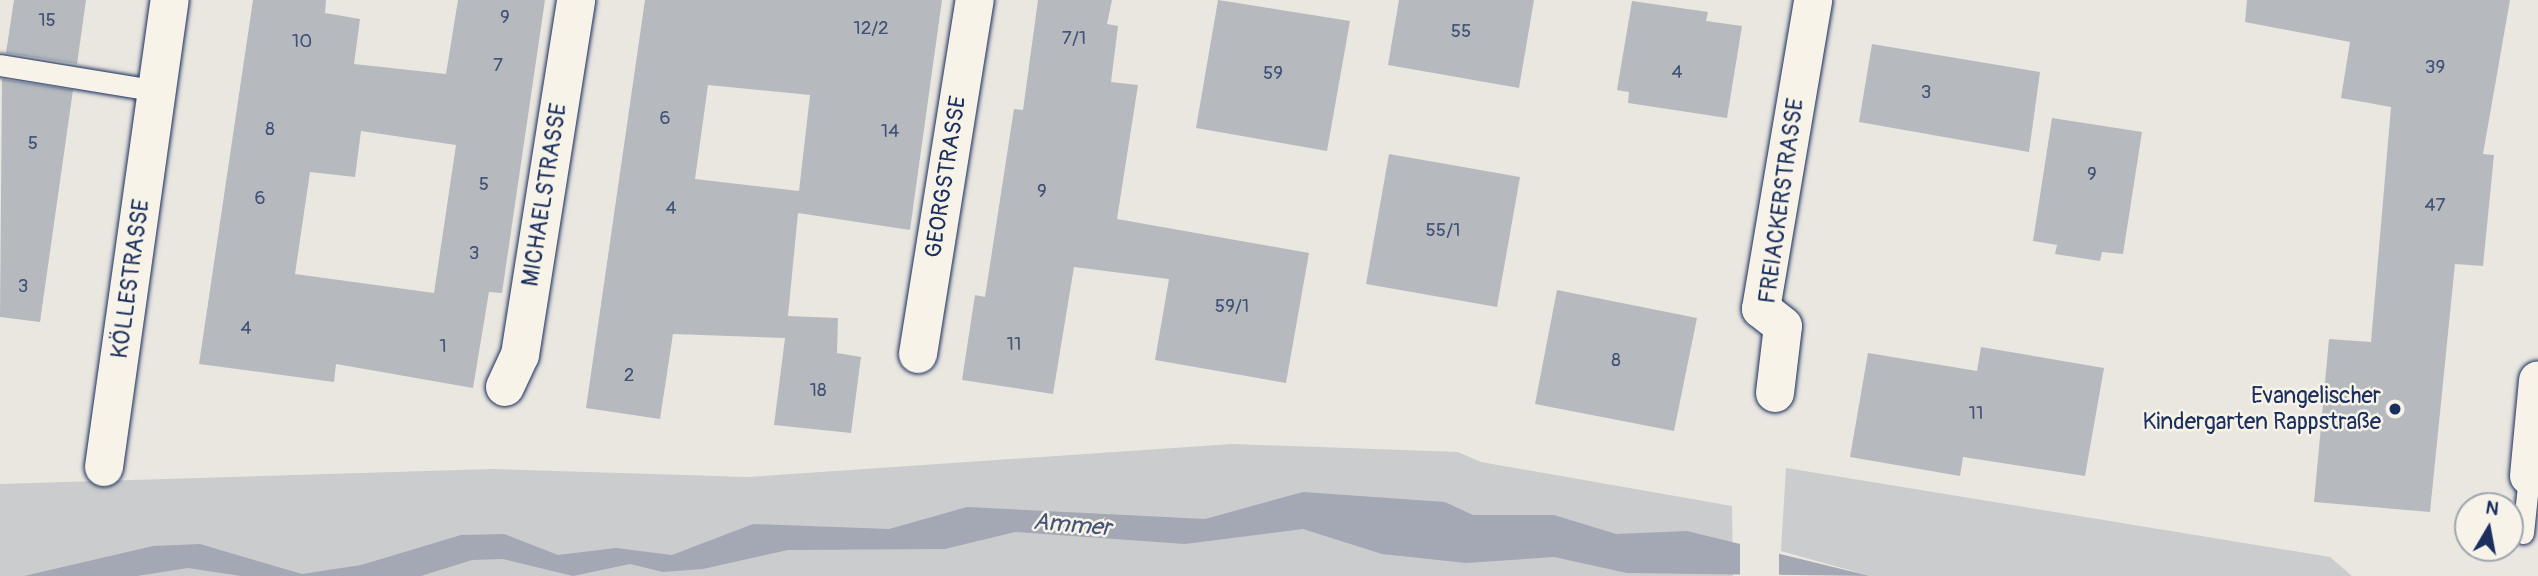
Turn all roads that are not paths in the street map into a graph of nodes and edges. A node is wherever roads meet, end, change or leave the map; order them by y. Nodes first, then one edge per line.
1 (170, 0) edge
2 (576, 0) edge
3 (975, 0) edge
4 (1813, 0) edge
5 (0, 65) edge
6 (158, 90) junction
7 (918, 354) dead end
8 (2538, 380) edge
9 (505, 387) dead end
10 (1775, 393) dead end
11 (104, 467) dead end
12 (2529, 476) joint
13 (2524, 533) dead end

1 - 6 street, KÖLLESTRASSE
2 - 9 street, MICHAELSTRASSE
3 - 7 street, GEORGSTRASSE
4 - 10 street, FREIACKERSTRASSE
5 - 6 lane
6 - 11 street, KÖLLESTRASSE
8 - 12 street
12 - 13 lane

